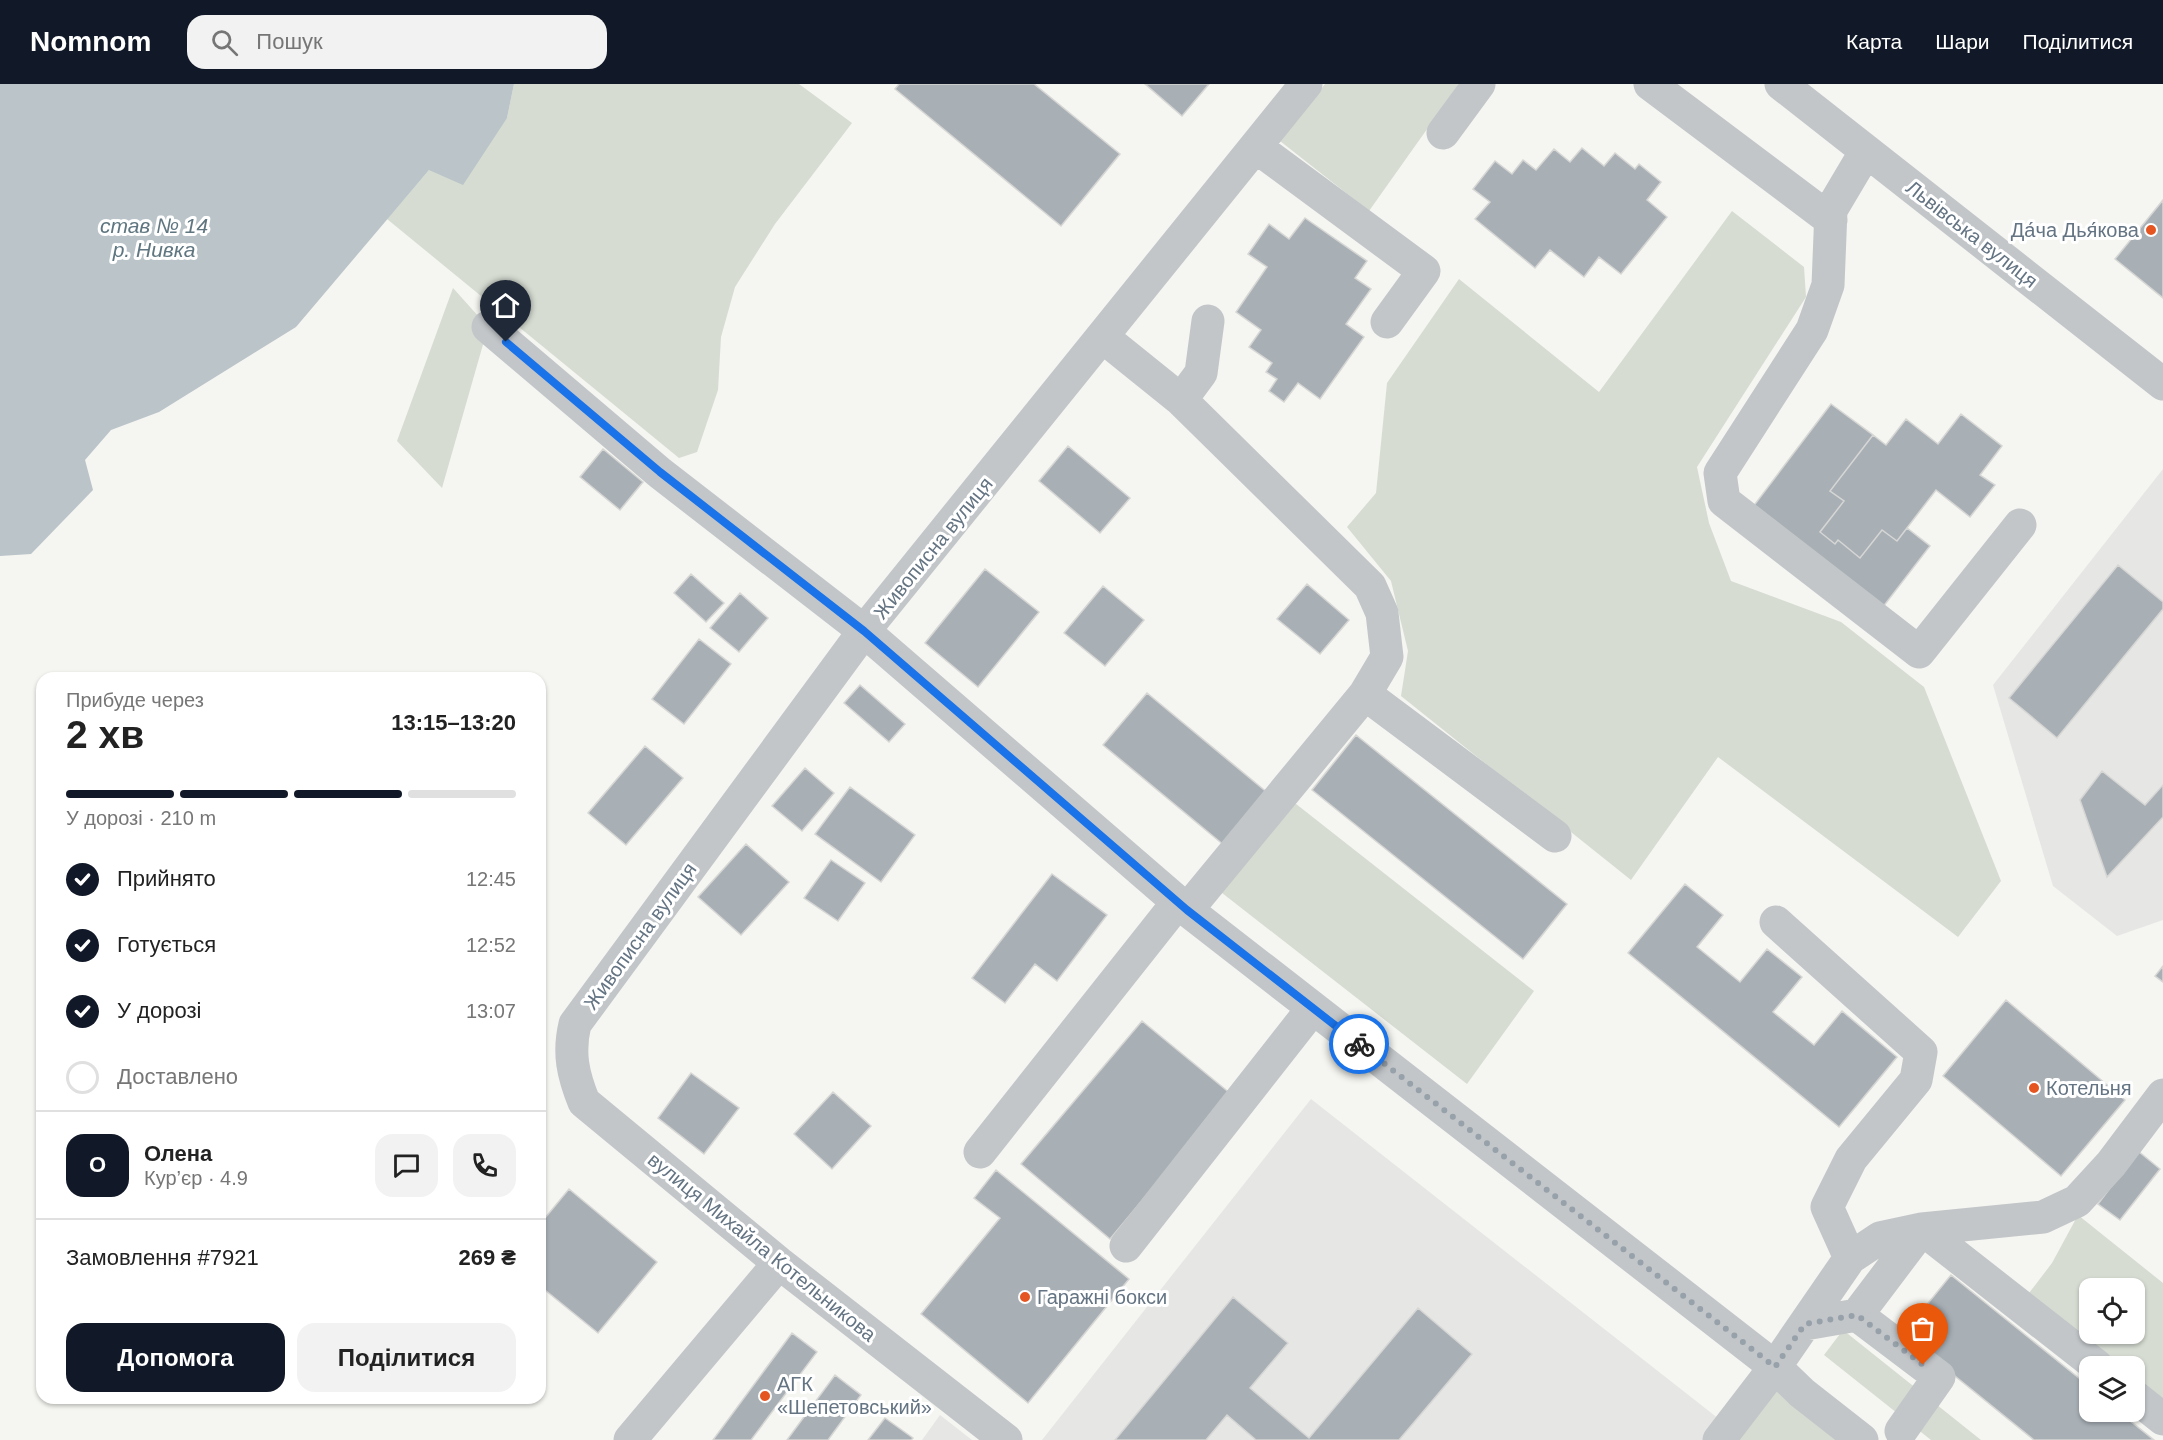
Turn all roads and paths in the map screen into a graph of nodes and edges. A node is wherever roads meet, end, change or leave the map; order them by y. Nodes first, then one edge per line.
1 (1306, 84) edge
2 (1479, 84) edge
3 (1650, 84) edge
4 (1781, 84) edge
5 (1443, 133) dead end
6 (1256, 147) junction
7 (1866, 151) junction
8 (1831, 220) junction
9 (1208, 321) dead end
10 (1387, 322) dead end
11 (488, 327) dead end
12 (1104, 338) junction
13 (2163, 384) edge
14 (1181, 400) junction
15 (2020, 525) dead end
16 (864, 631) junction
17 (1365, 694) junction
18 (1555, 836) dead end
19 (1183, 906) junction
20 (1776, 922) dead end
21 (1313, 1008) junction
22 (575, 1024) joint
23 (2163, 1095) edge
24 (980, 1152) dead end
25 (1922, 1229) junction
26 (1126, 1246) dead end
27 (1850, 1258) junction
28 (779, 1263) junction
29 (1857, 1315) junction
30 (1805, 1324) junction
31 (2084, 1356) edge
32 (1775, 1367) junction
33 (2145, 1405) edge
34 (2163, 1419) edge
35 (1901, 1431) dead end
36 (987, 1434) edge
37 (630, 1440) edge
38 (1719, 1440) edge
39 (1862, 1440) edge

1 - 6 street, Живописна вулиця
2 - 5 street
3 - 8 street
4 - 7 street, Львівська вулиця
6 - 10 street
6 - 12 street, Живописна вулиця
7 - 8 street
7 - 13 street, Львівська вулиця
8 - 15 street
9 - 14 street
11 - 16 street
12 - 14 street
12 - 16 street, Живописна вулиця
14 - 17 street
16 - 19 street
16 - 22 street, Живописна вулиця
17 - 18 street
17 - 19 street
19 - 21 street
19 - 24 street
20 - 27 street
21 - 26 street
21 - 32 street
22 - 28 street, вулиця Михайла Котельникова
23 - 25 street
25 - 27 street
25 - 29 street
25 - 31 street
27 - 30 street
28 - 36 street, вулиця Михайла Котельникова
28 - 37 street
29 - 30 street
29 - 35 street
30 - 32 street
32 - 38 street
32 - 39 street
33 - 34 street

